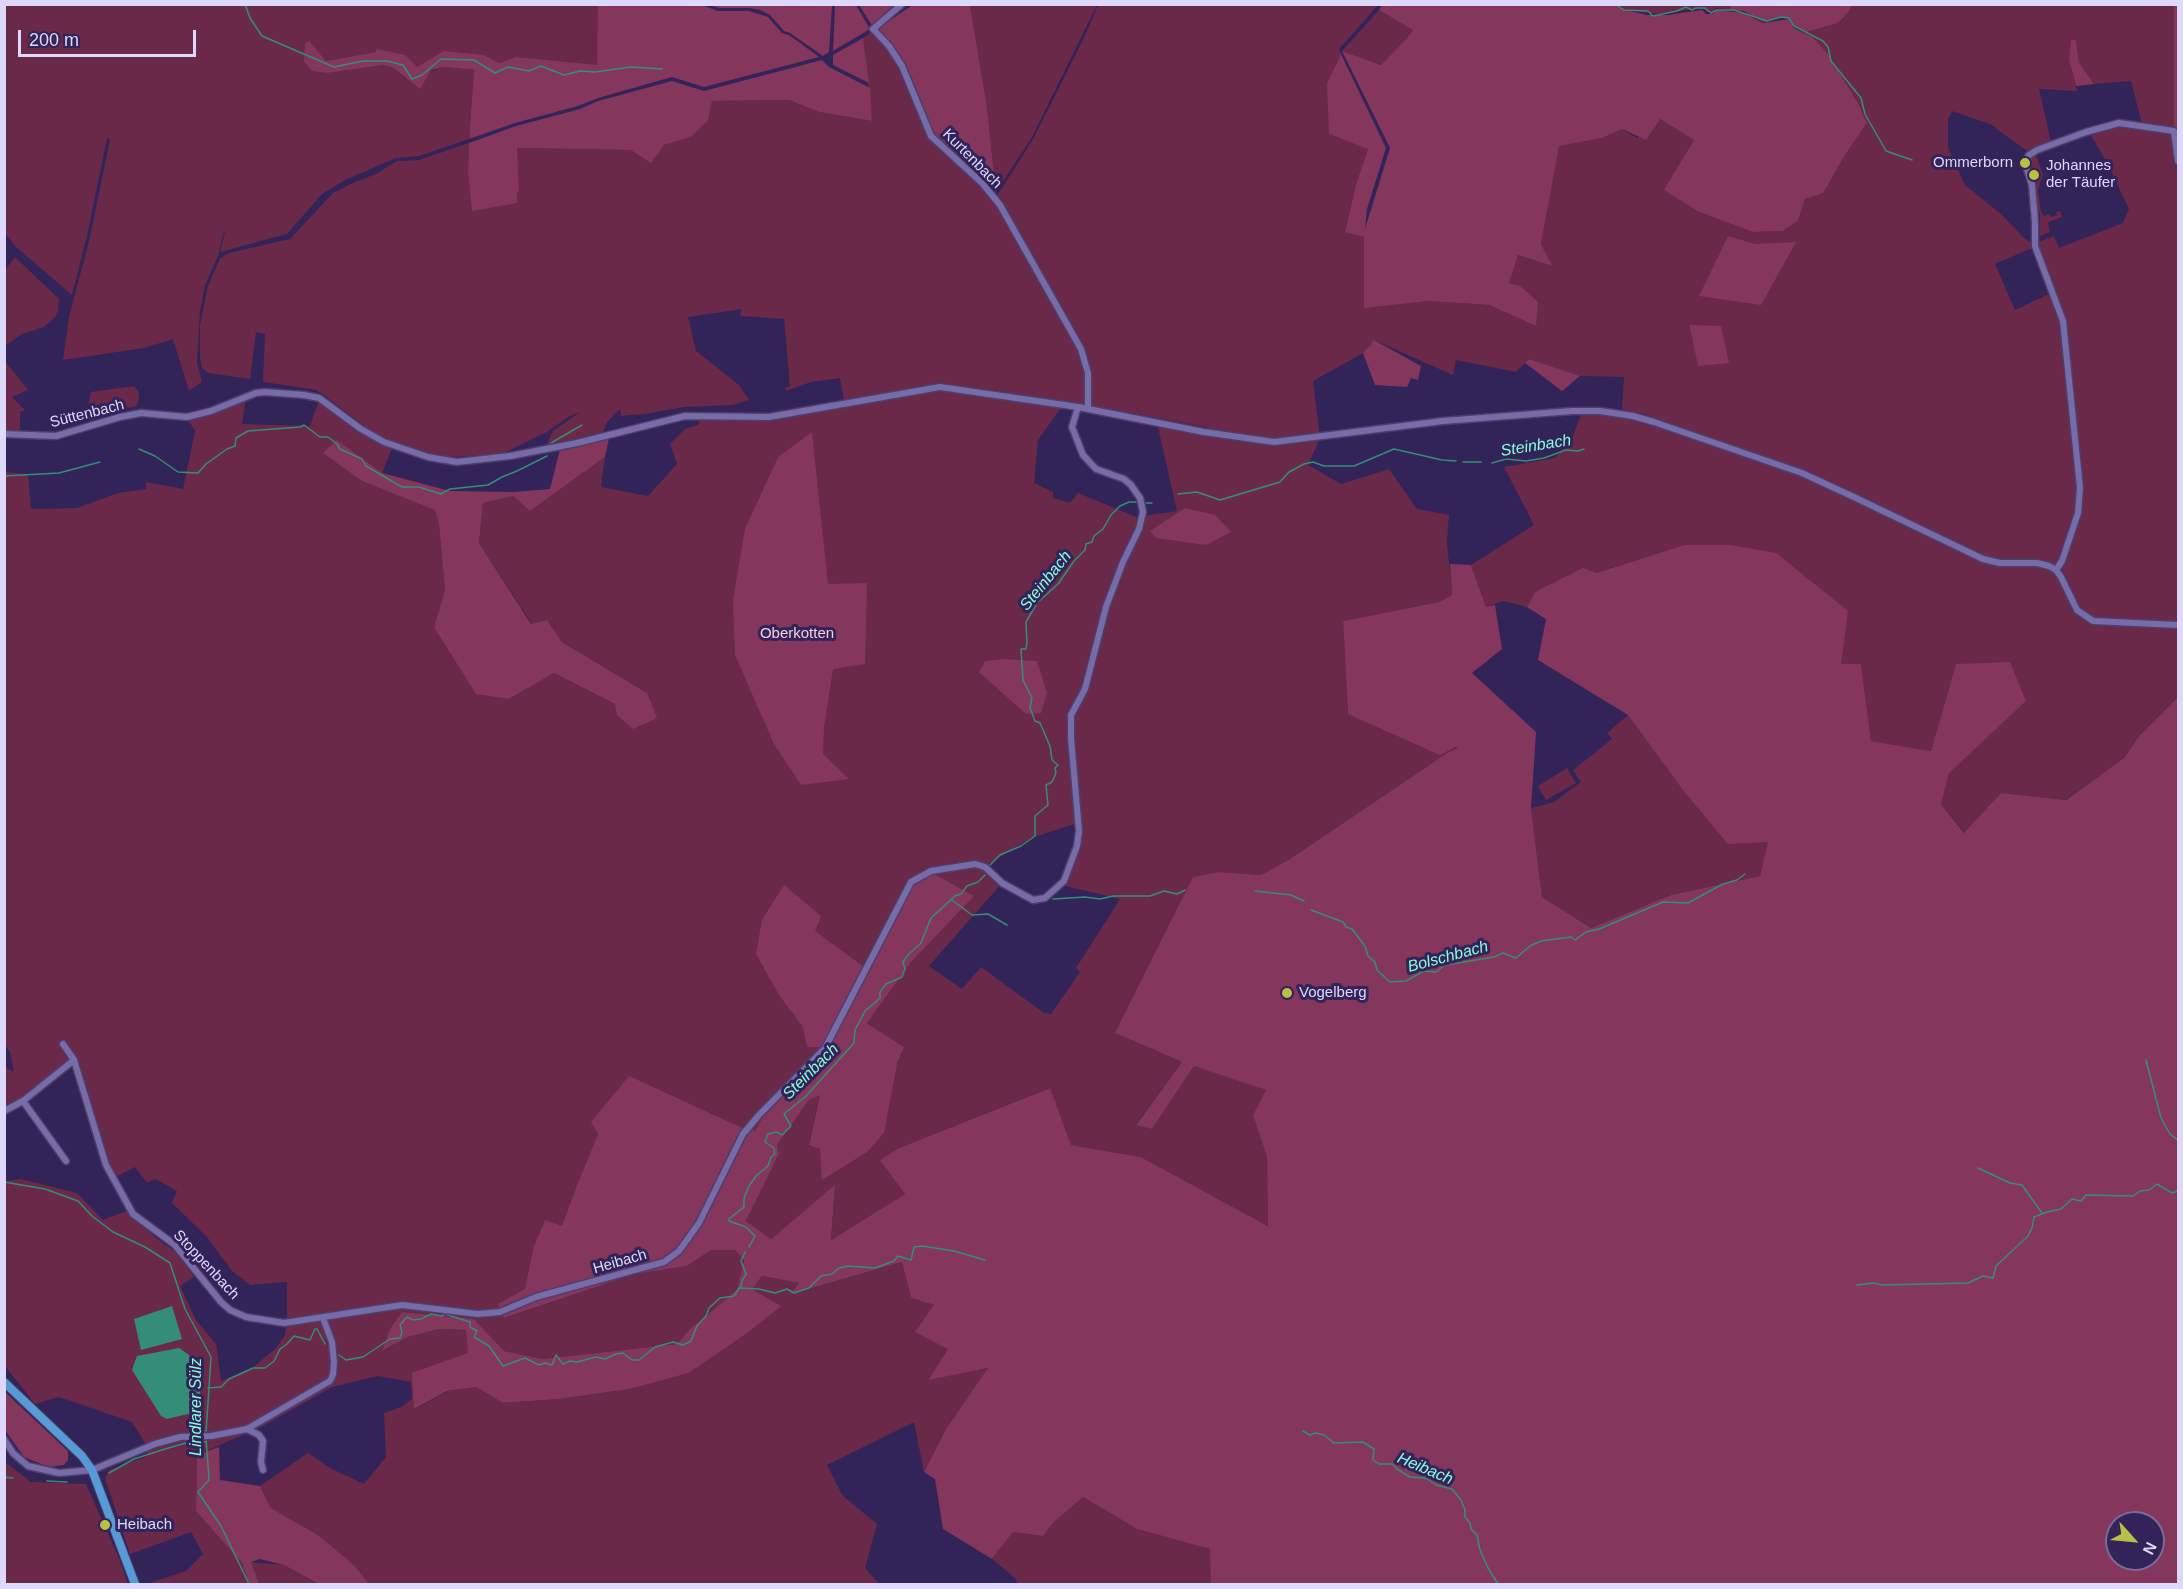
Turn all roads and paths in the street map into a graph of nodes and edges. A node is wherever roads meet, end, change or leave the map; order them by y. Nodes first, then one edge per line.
1 (902, 4) edge
2 (2178, 161) edge
3 (1078, 407) junction
4 (1088, 409) junction
5 (4, 434) edge
6 (2056, 570) junction
7 (2178, 625) edge
8 (63, 1044) dead end
9 (74, 1059) junction
10 (23, 1101) junction
11 (4, 1111) edge
12 (66, 1161) dead end
13 (323, 1318) junction
14 (4, 1382) edge
15 (247, 1429) junction
16 (4, 1439) edge
17 (92, 1470) junction
18 (263, 1470) dead end
19 (135, 1584) edge

1 - 4 street, Kurtenbach
2 - 6 street
3 - 4 street
3 - 5 street, Süttenbach
3 - 13 street, Heibach
4 - 6 street
6 - 7 street
8 - 9 street, Stoppenbach
9 - 10 street
9 - 13 street, Stoppenbach
10 - 11 street
10 - 12 street
13 - 15 street
14 - 17 main road
15 - 17 street
15 - 18 street
16 - 17 street
17 - 19 main road

